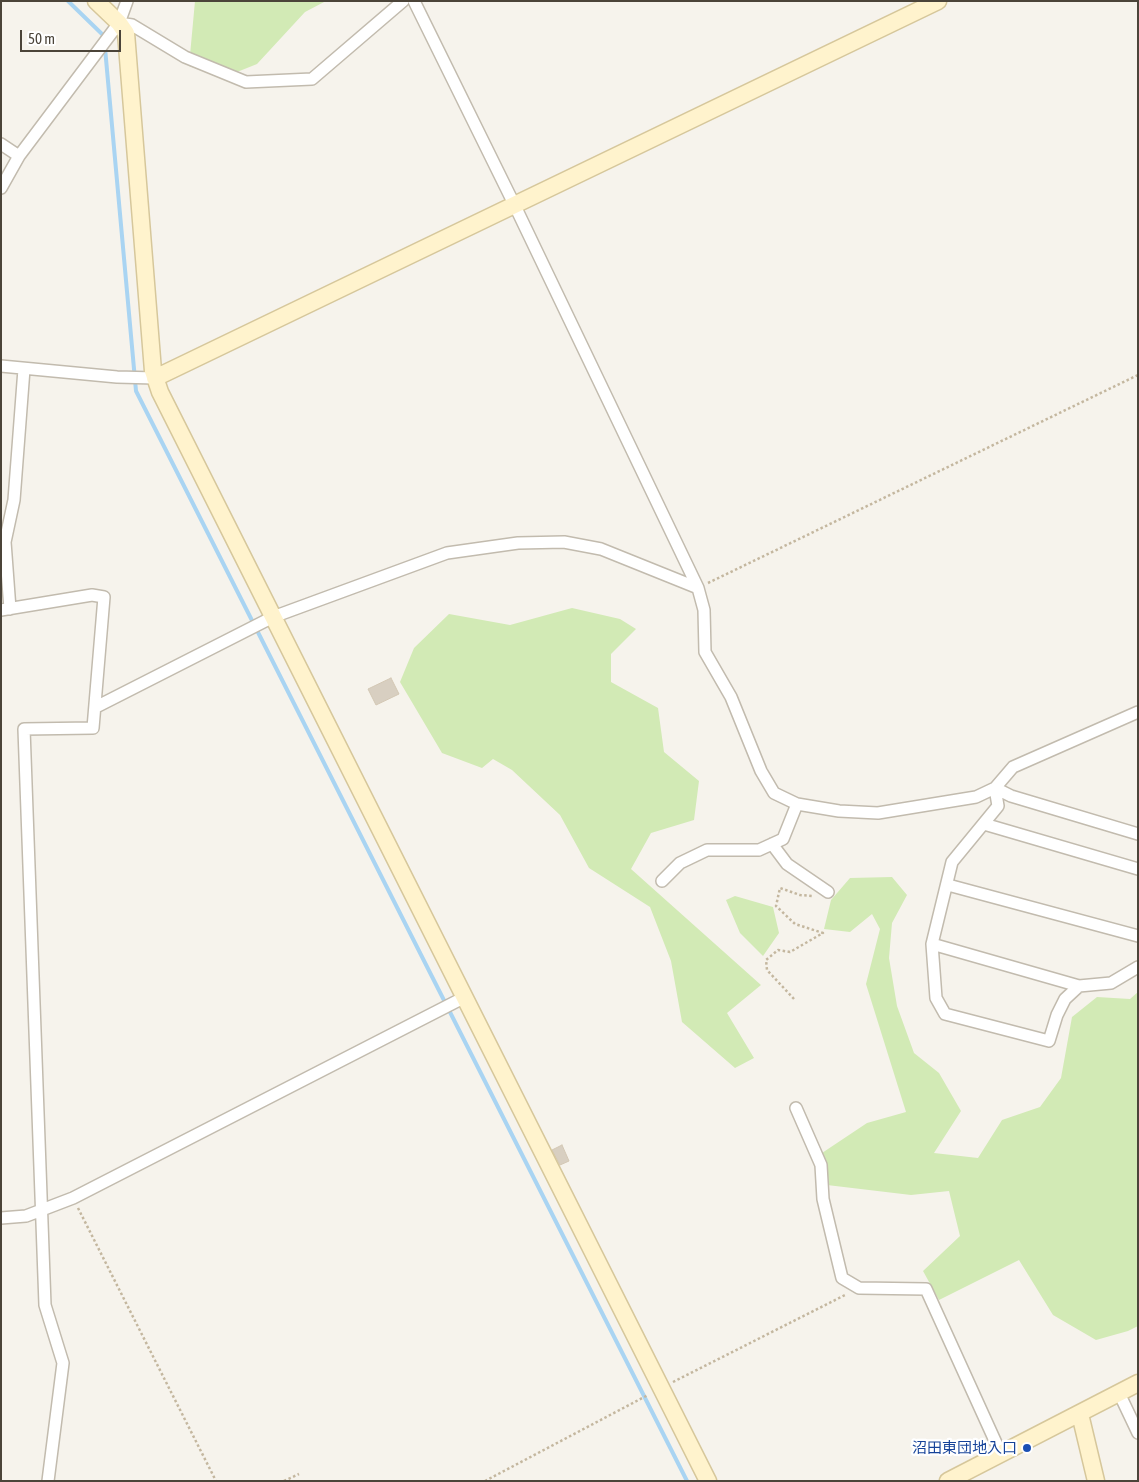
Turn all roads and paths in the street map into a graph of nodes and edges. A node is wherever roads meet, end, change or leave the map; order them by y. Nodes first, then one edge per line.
1 (96, 1) edge
2 (127, 1) edge
3 (403, 1) edge
4 (414, 1) edge
5 (938, 1) edge
6 (119, 23) junction
7 (1, 144) edge
8 (19, 156) junction
9 (1, 188) edge
10 (515, 206) junction
11 (1, 366) edge
12 (24, 369) junction
13 (1138, 375) edge
14 (152, 379) junction
15 (698, 588) junction
16 (5, 609) edge
17 (273, 617) junction
18 (96, 707) junction
19 (1138, 712) edge
20 (995, 788) junction
21 (797, 804) junction
22 (984, 824) junction
23 (1138, 834) edge
24 (772, 844) junction
25 (1138, 869) edge
26 (662, 880) dead end
27 (948, 885) junction
28 (828, 892) joint
29 (1138, 936) edge
30 (932, 944) junction
31 (1138, 967) edge
32 (1079, 986) junction
33 (465, 997) junction
34 (794, 999) dead end
35 (796, 1108) dead end
36 (73, 1198) junction
37 (42, 1211) junction
38 (1, 1218) edge
39 (859, 1288) junction
40 (1138, 1383) edge
41 (662, 1388) junction
42 (1119, 1393) junction
43 (1080, 1414) junction
44 (1138, 1433) edge
45 (1001, 1454) junction
46 (299, 1474) dead end
47 (48, 1481) edge
48 (216, 1481) edge
49 (284, 1481) edge
50 (485, 1481) edge
51 (708, 1481) edge
52 (948, 1481) edge
53 (1096, 1481) edge

1 - 6 street
2 - 6 street
3 - 6 street
4 - 10 street
5 - 10 street
6 - 8 street
6 - 14 street
7 - 8 street
8 - 9 street
10 - 14 street
10 - 15 street
11 - 12 street
12 - 14 street
12 - 16 street
13 - 15 path
14 - 17 street
15 - 17 street
15 - 21 street
16 - 18 street
17 - 18 street
17 - 33 street
18 - 37 street
19 - 20 street
20 - 21 street
20 - 22 street
20 - 23 street
21 - 24 street
22 - 25 street
22 - 27 street
24 - 26 street
24 - 28 street
27 - 29 street
27 - 30 street
28 - 34 path
30 - 32 street
30 - 32 street
31 - 32 street
33 - 36 street
33 - 41 street
35 - 39 street
36 - 37 street
36 - 48 path
37 - 38 street
37 - 47 street
39 - 41 path
39 - 45 street
40 - 42 street
41 - 50 path
41 - 51 street
42 - 43 street
42 - 44 street
43 - 45 street
43 - 53 street
45 - 52 street
46 - 49 path

